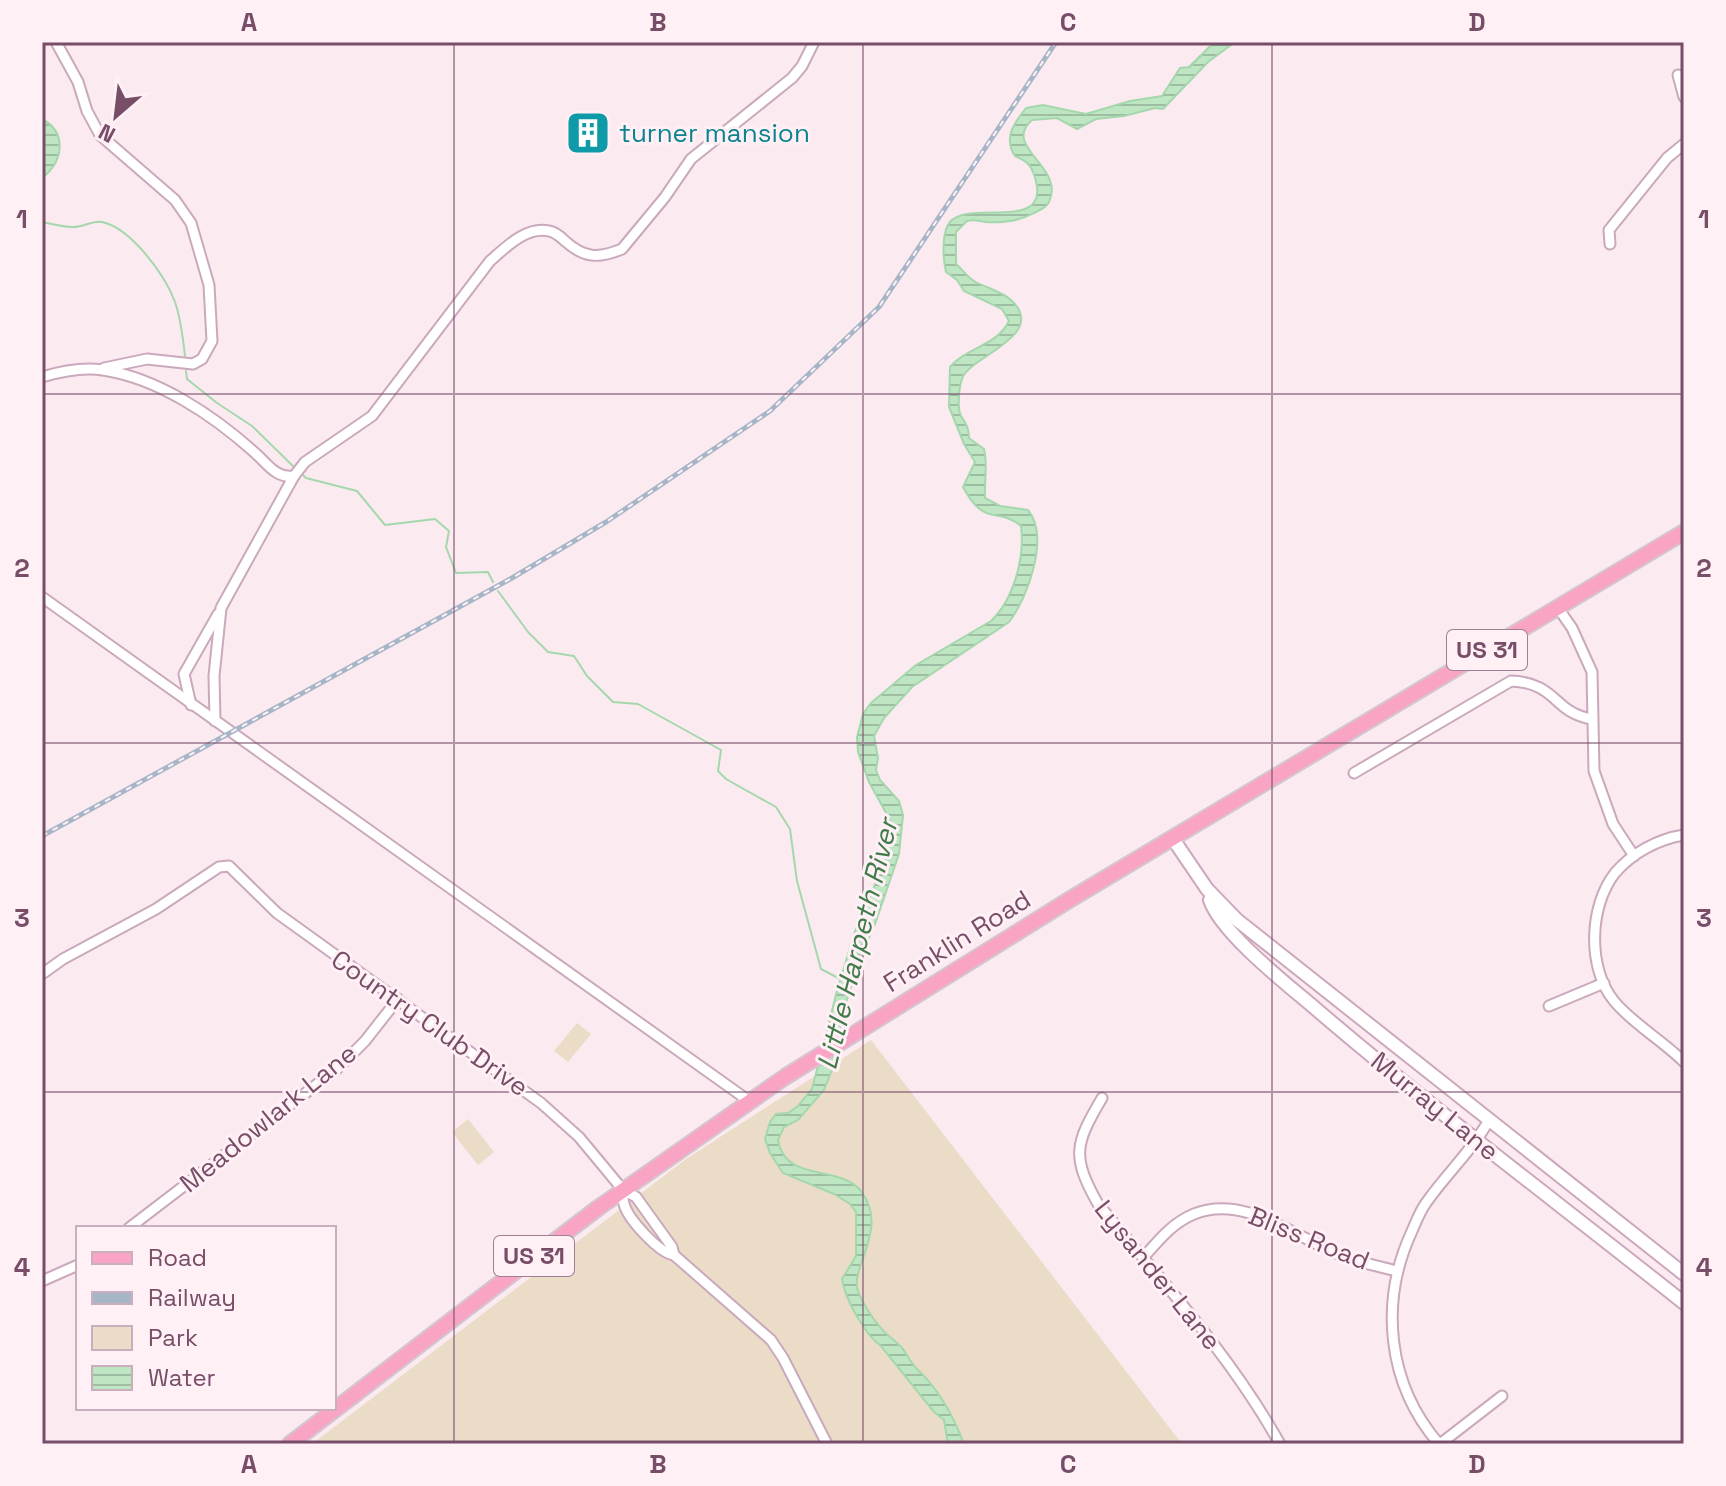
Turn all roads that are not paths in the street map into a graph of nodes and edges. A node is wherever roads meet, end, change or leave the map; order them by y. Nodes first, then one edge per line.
1 (56, 42) edge
2 (814, 42) edge
3 (1678, 75) dead end
4 (1684, 97) edge
5 (1684, 144) edge
6 (1610, 244) dead end
7 (101, 369) junction
8 (42, 377) edge
9 (294, 476) junction
10 (1684, 532) edge
11 (42, 597) edge
12 (221, 608) junction
13 (1558, 608) junction
14 (191, 705) junction
15 (1592, 719) junction
16 (215, 721) junction
17 (1354, 773) dead end
18 (1684, 835) edge
19 (1173, 839) junction
20 (1634, 856) junction
21 (1207, 889) junction
22 (42, 974) edge
23 (1604, 983) junction
24 (398, 999) junction
25 (1549, 1006) dead end
26 (1684, 1062) edge
27 (1102, 1098) dead end
28 (749, 1101) junction
29 (1489, 1120) junction
30 (1478, 1141) junction
31 (623, 1190) junction
32 (132, 1226) edge
33 (674, 1255) junction
34 (1143, 1258) junction
35 (76, 1266) edge
36 (1396, 1271) junction
37 (1684, 1274) edge
38 (42, 1281) edge
39 (1684, 1303) edge
40 (1502, 1396) dead end
41 (336, 1409) edge
42 (335, 1410) edge
43 (290, 1444) edge
44 (827, 1444) edge
45 (1280, 1444) edge
46 (1440, 1444) edge

1 - 7 street
2 - 9 street
3 - 4 street
5 - 6 street
7 - 8 street
7 - 9 street
9 - 12 street
10 - 13 main road, Franklin Road / US 31
11 - 14 street
12 - 14 street
12 - 16 street
13 - 15 street
13 - 19 main road, Franklin Road / US 31
14 - 16 street
15 - 17 street
15 - 20 street
16 - 28 street
18 - 20 street
19 - 21 main road, Murray Lane
19 - 28 main road, Franklin Road / US 31
20 - 23 street
21 - 29 main road, Murray Lane
21 - 30 main road, Murray Lane
22 - 24 street, Country Club Drive
23 - 25 street
23 - 26 street
24 - 31 street, Country Club Drive
24 - 32 street, Meadowlark Lane
27 - 34 street, Lysander Lane
28 - 31 main road, Franklin Road / US 31
29 - 30 street
29 - 37 main road, Murray Lane
30 - 36 street
30 - 39 main road, Murray Lane
31 - 33 street, Country Club Drive
31 - 33 street, Country Club Drive
31 - 41 main road, Franklin Road / US 31
33 - 44 street, Country Club Drive
34 - 36 street, Bliss Road
34 - 45 street, Lysander Lane
35 - 38 street
36 - 46 street
40 - 46 street
42 - 43 main road, Franklin Road / US 31

